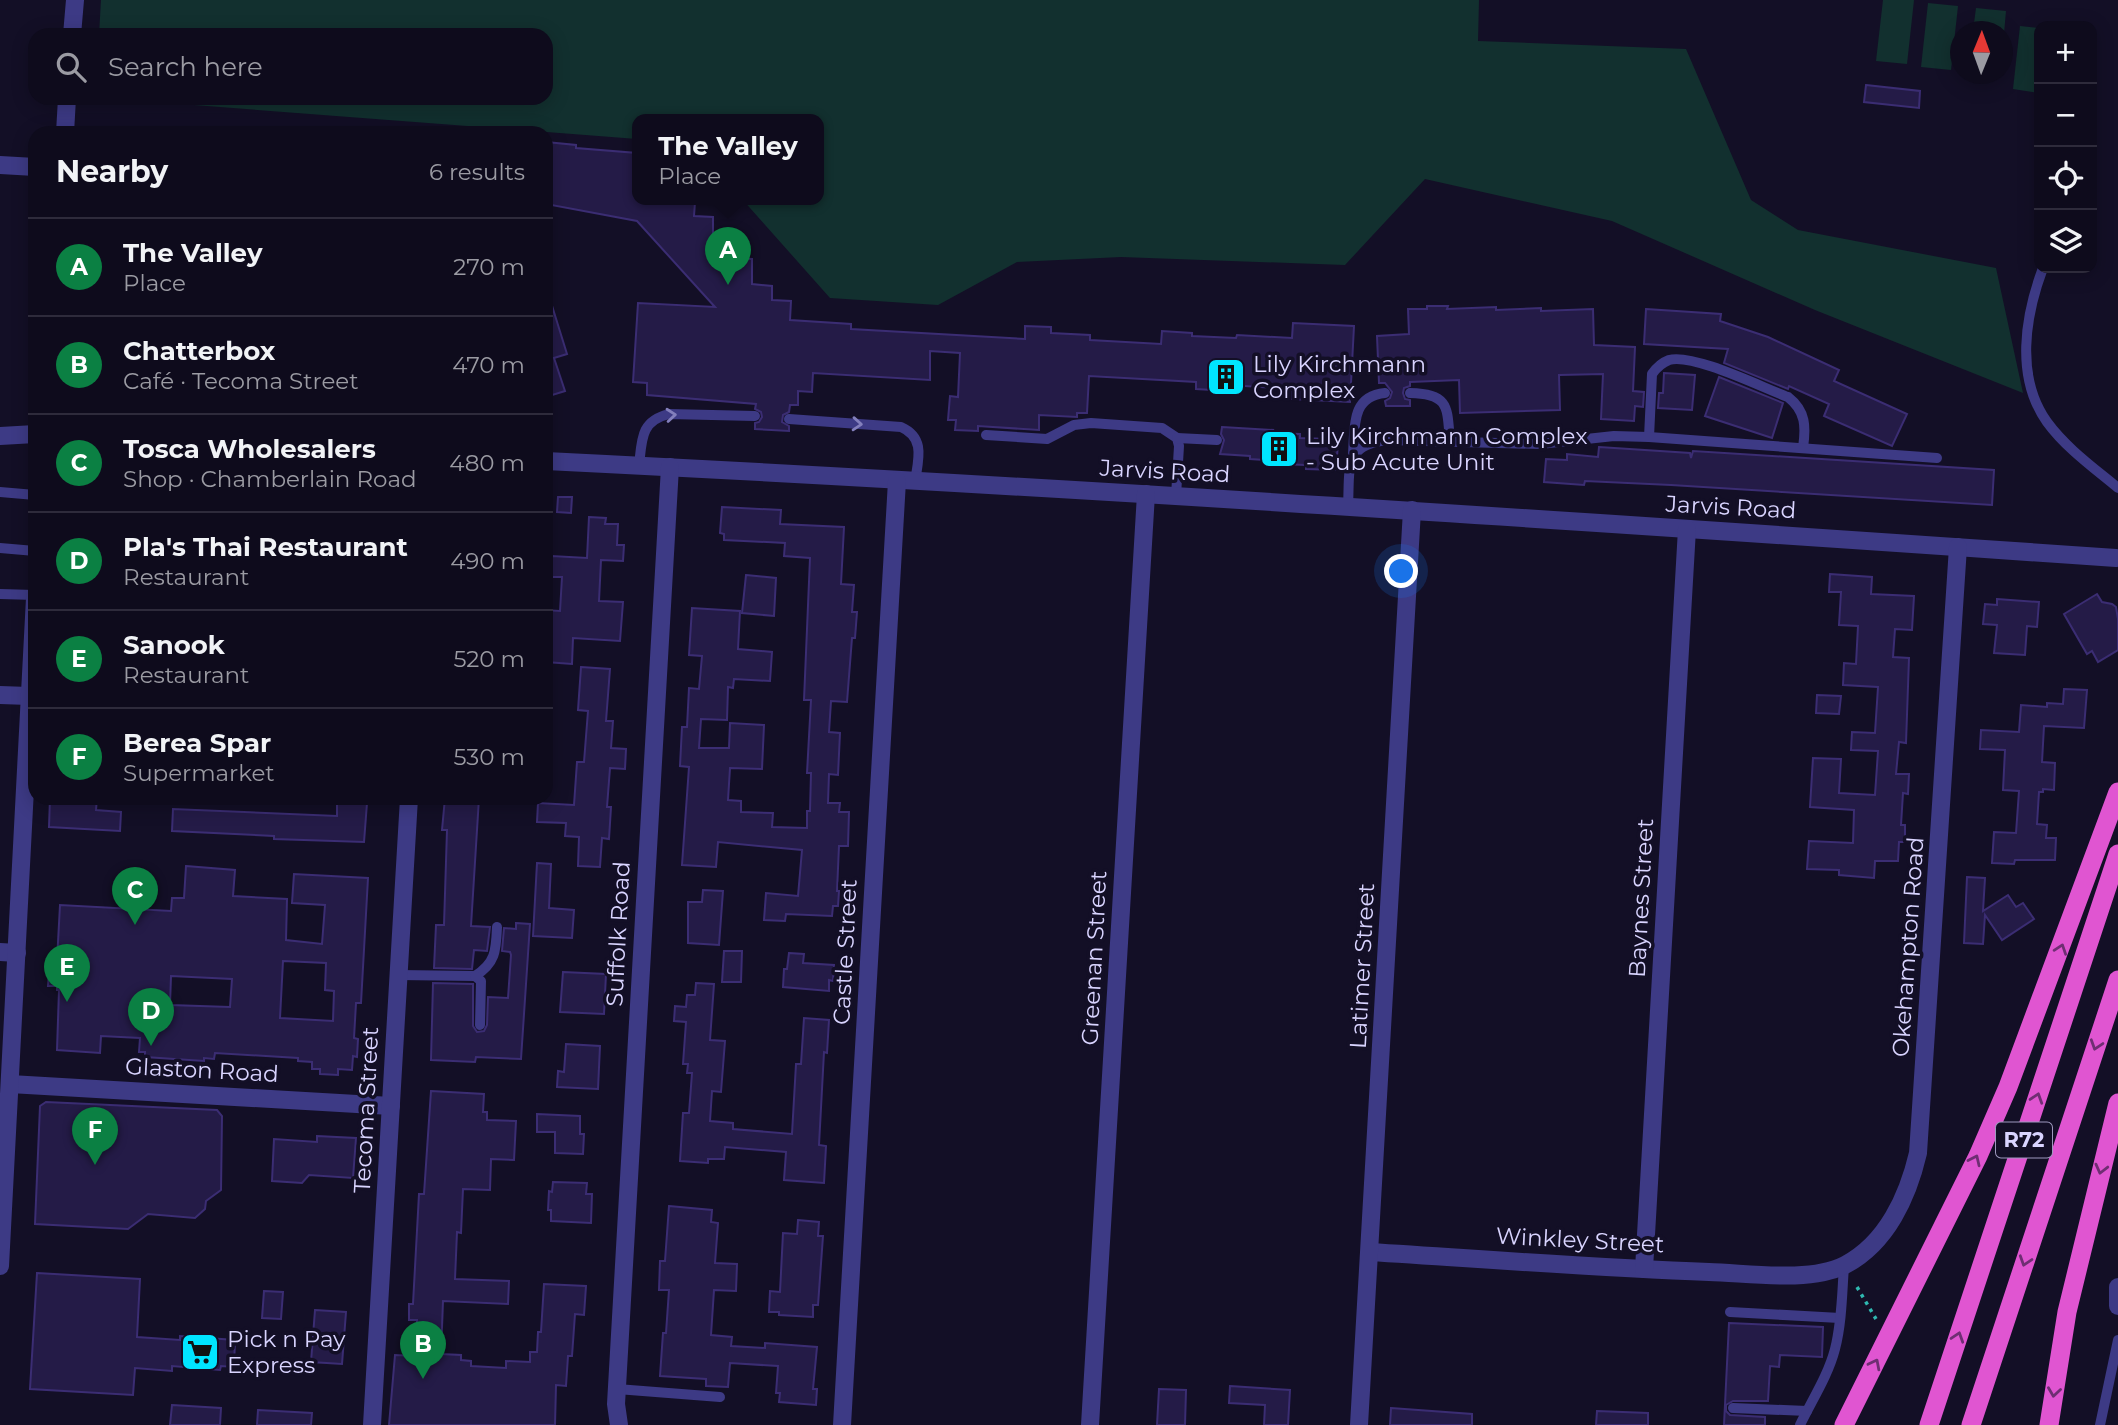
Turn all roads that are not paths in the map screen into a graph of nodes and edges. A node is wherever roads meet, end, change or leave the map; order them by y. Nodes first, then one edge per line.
1 (75, 0) edge
2 (73, 28) edge
3 (67, 105) edge
4 (65, 126) edge
5 (0, 165) edge
6 (28, 167) edge
7 (2041, 273) edge
8 (1385, 393) dead end
9 (1410, 393) dead end
10 (755, 416) dead end
11 (789, 419) dead end
12 (28, 434) edge
13 (986, 435) dead end
14 (0, 436) edge
15 (1649, 437) junction
16 (1177, 438) junction
17 (1217, 440) dead end
18 (1450, 442) junction
19 (1802, 448) junction
20 (1353, 457) junction
21 (1937, 458) dead end
22 (553, 461) edge
23 (639, 466) junction
24 (670, 467) junction
25 (906, 482) junction
26 (2118, 488) edge
27 (0, 492) edge
28 (28, 494) edge
29 (1146, 494) junction
30 (1176, 496) junction
31 (1348, 506) junction
32 (1412, 510) junction
33 (1687, 529) junction
34 (1958, 547) junction
35 (0, 548) edge
36 (28, 550) edge
37 (2117, 558) edge
38 (0, 594) edge
39 (28, 596) edge
40 (0, 695) edge
41 (28, 696) edge
42 (28, 708) edge
43 (2118, 792) edge
44 (409, 805) edge
45 (2118, 854) edge
46 (496, 927) dead end
47 (8, 952) edge
48 (398, 975) junction
49 (475, 976) junction
50 (2118, 980) edge
51 (480, 1025) dead end
52 (10, 1084) junction
53 (2118, 1103) edge
54 (391, 1105) junction
55 (2, 1205) edge
56 (1370, 1252) junction
57 (0, 1266) edge
58 (1644, 1269) junction
59 (1843, 1273) junction
60 (1787, 1275) joint
61 (2118, 1287) edge
62 (2118, 1306) edge
63 (1730, 1311) dead end
64 (1840, 1318) junction
65 (2118, 1340) edge
66 (616, 1397) junction
67 (720, 1397) dead end
68 (1733, 1408) dead end
69 (1807, 1411) junction
70 (372, 1425) edge
71 (609, 1425) edge
72 (620, 1425) edge
73 (842, 1425) edge
74 (1090, 1425) edge
75 (1359, 1425) edge
76 (1800, 1425) edge
77 (1844, 1425) edge
78 (1929, 1425) edge
79 (1971, 1425) edge
80 (2049, 1425) edge
81 (2100, 1425) edge

1 - 2 street
3 - 4 street
5 - 6 street
7 - 26 lane
8 - 20 lane
9 - 18 lane
23 -> 10 lane
11 -> 25 lane
12 - 14 street
13 - 16 lane
15 - 18 lane
15 - 19 lane
15 - 19 lane
16 - 17 lane
16 - 30 lane
18 - 20 lane
19 - 21 lane
20 - 31 lane
22 - 23 street, Jarvis Road
23 - 24 street, Jarvis Road
24 - 25 street, Jarvis Road
24 - 66 street, Suffolk Road
25 - 29 street, Jarvis Road
25 - 73 street, Castle Street
27 - 28 lane
29 - 30 street, Jarvis Road
29 - 74 street, Greenan Street
30 - 31 street, Jarvis Road
31 - 32 street, Jarvis Road
32 - 33 street, Jarvis Road
32 - 56 street, Latimer Street
33 - 34 street, Jarvis Road
33 - 58 street, Baynes Street
34 - 37 street, Jarvis Road
34 - 59 street, Okehampton Road
35 - 36 lane
38 - 39 lane
40 - 41 street
42 - 47 street
77 -> 43 highway
44 - 48 street, Tecoma Street
78 -> 45 highway, R72
46 - 49 lane
47 - 52 street
48 - 49 lane
48 - 54 street, Tecoma Street
49 - 51 lane
50 -> 79 highway, R72
52 - 54 street, Glaston Road
52 - 55 street
53 -> 80 highway
54 - 70 street, Tecoma Street
55 - 57 street
56 - 58 street, Winkley Street
56 - 75 street, Latimer Street
58 - 60 street, Winkley Street
59 - 60 street, Okehampton Road
59 - 64 lane
61 - 62 street
63 - 64 lane
64 - 69 lane
65 - 81 lane
66 - 67 lane
66 - 71 street, Suffolk Road
66 - 72 street, Suffolk Road
68 - 69 lane
69 - 76 lane

